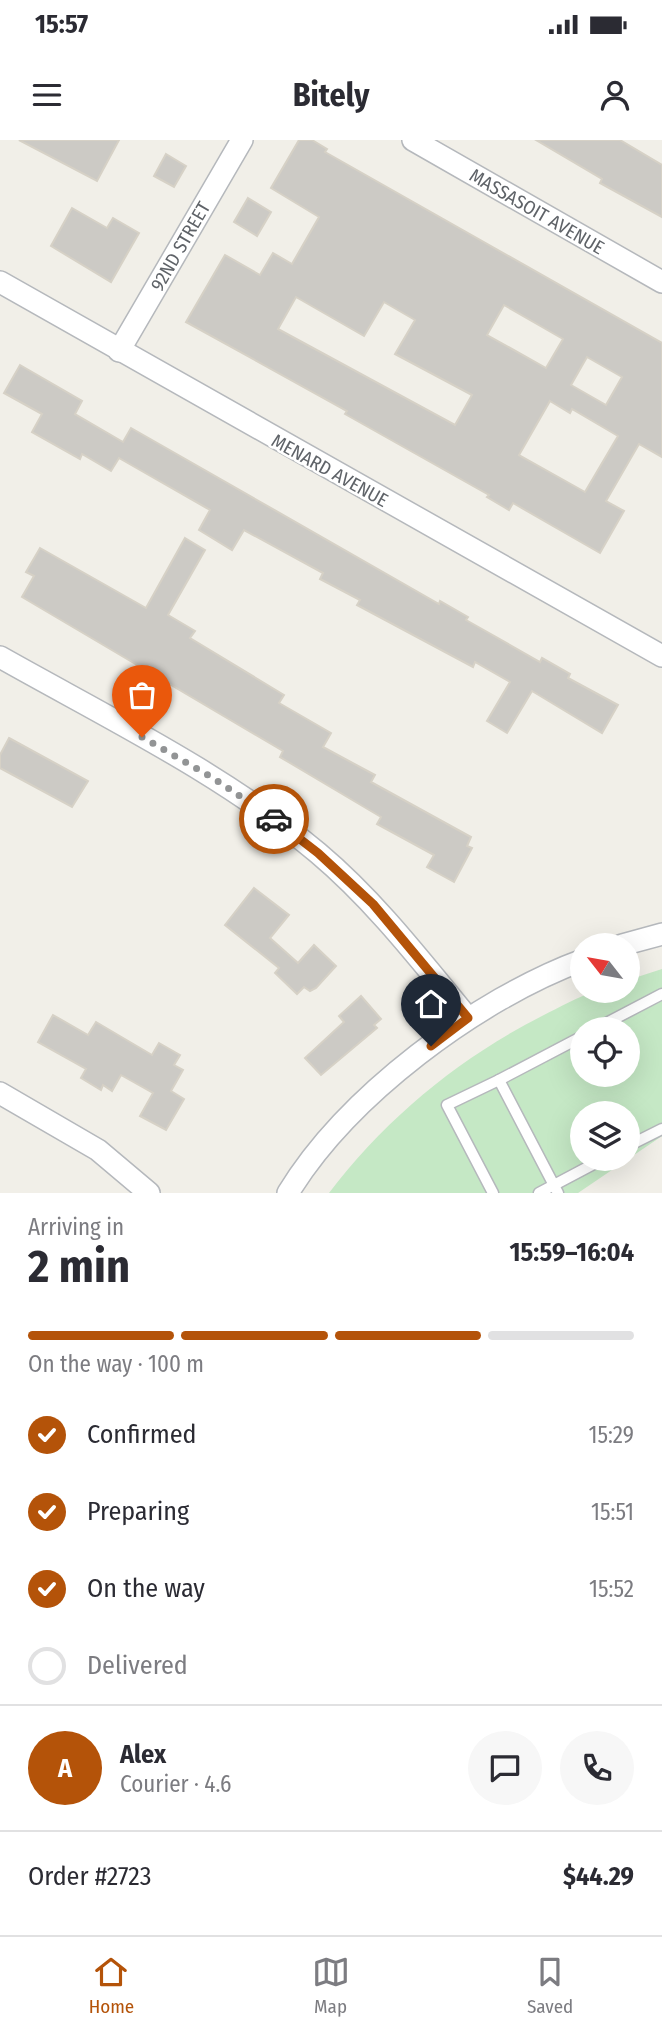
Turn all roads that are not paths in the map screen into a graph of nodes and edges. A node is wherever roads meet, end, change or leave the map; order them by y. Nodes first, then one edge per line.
1 (242, 140) edge
2 (413, 140) edge
3 (0, 282) edge
4 (662, 282) edge
5 (119, 351) junction
6 (662, 656) edge
7 (0, 657) edge
8 (662, 934) edge
9 (640, 940) edge
10 (570, 967) edge
11 (662, 994) edge
12 (618, 1017) edge
13 (468, 1018) junction
14 (570, 1042) edge
15 (499, 1080) junction
16 (0, 1093) edge
17 (662, 1129) edge
18 (640, 1140) edge
19 (584, 1171) edge
20 (556, 1189) edge
21 (149, 1193) edge
22 (288, 1193) edge
23 (493, 1193) edge
24 (539, 1193) edge

1 - 5 street, 92ND STREET
2 - 4 street, MASSASOIT AVENUE
3 - 5 street, MENARD AVENUE
5 - 6 street, MENARD AVENUE
7 - 13 street
8 - 9 street
10 - 13 street
11 - 12 lane
13 - 22 street
14 - 15 lane
15 - 20 lane
15 - 23 lane
16 - 21 street
17 - 18 lane
19 - 20 lane
20 - 24 lane

